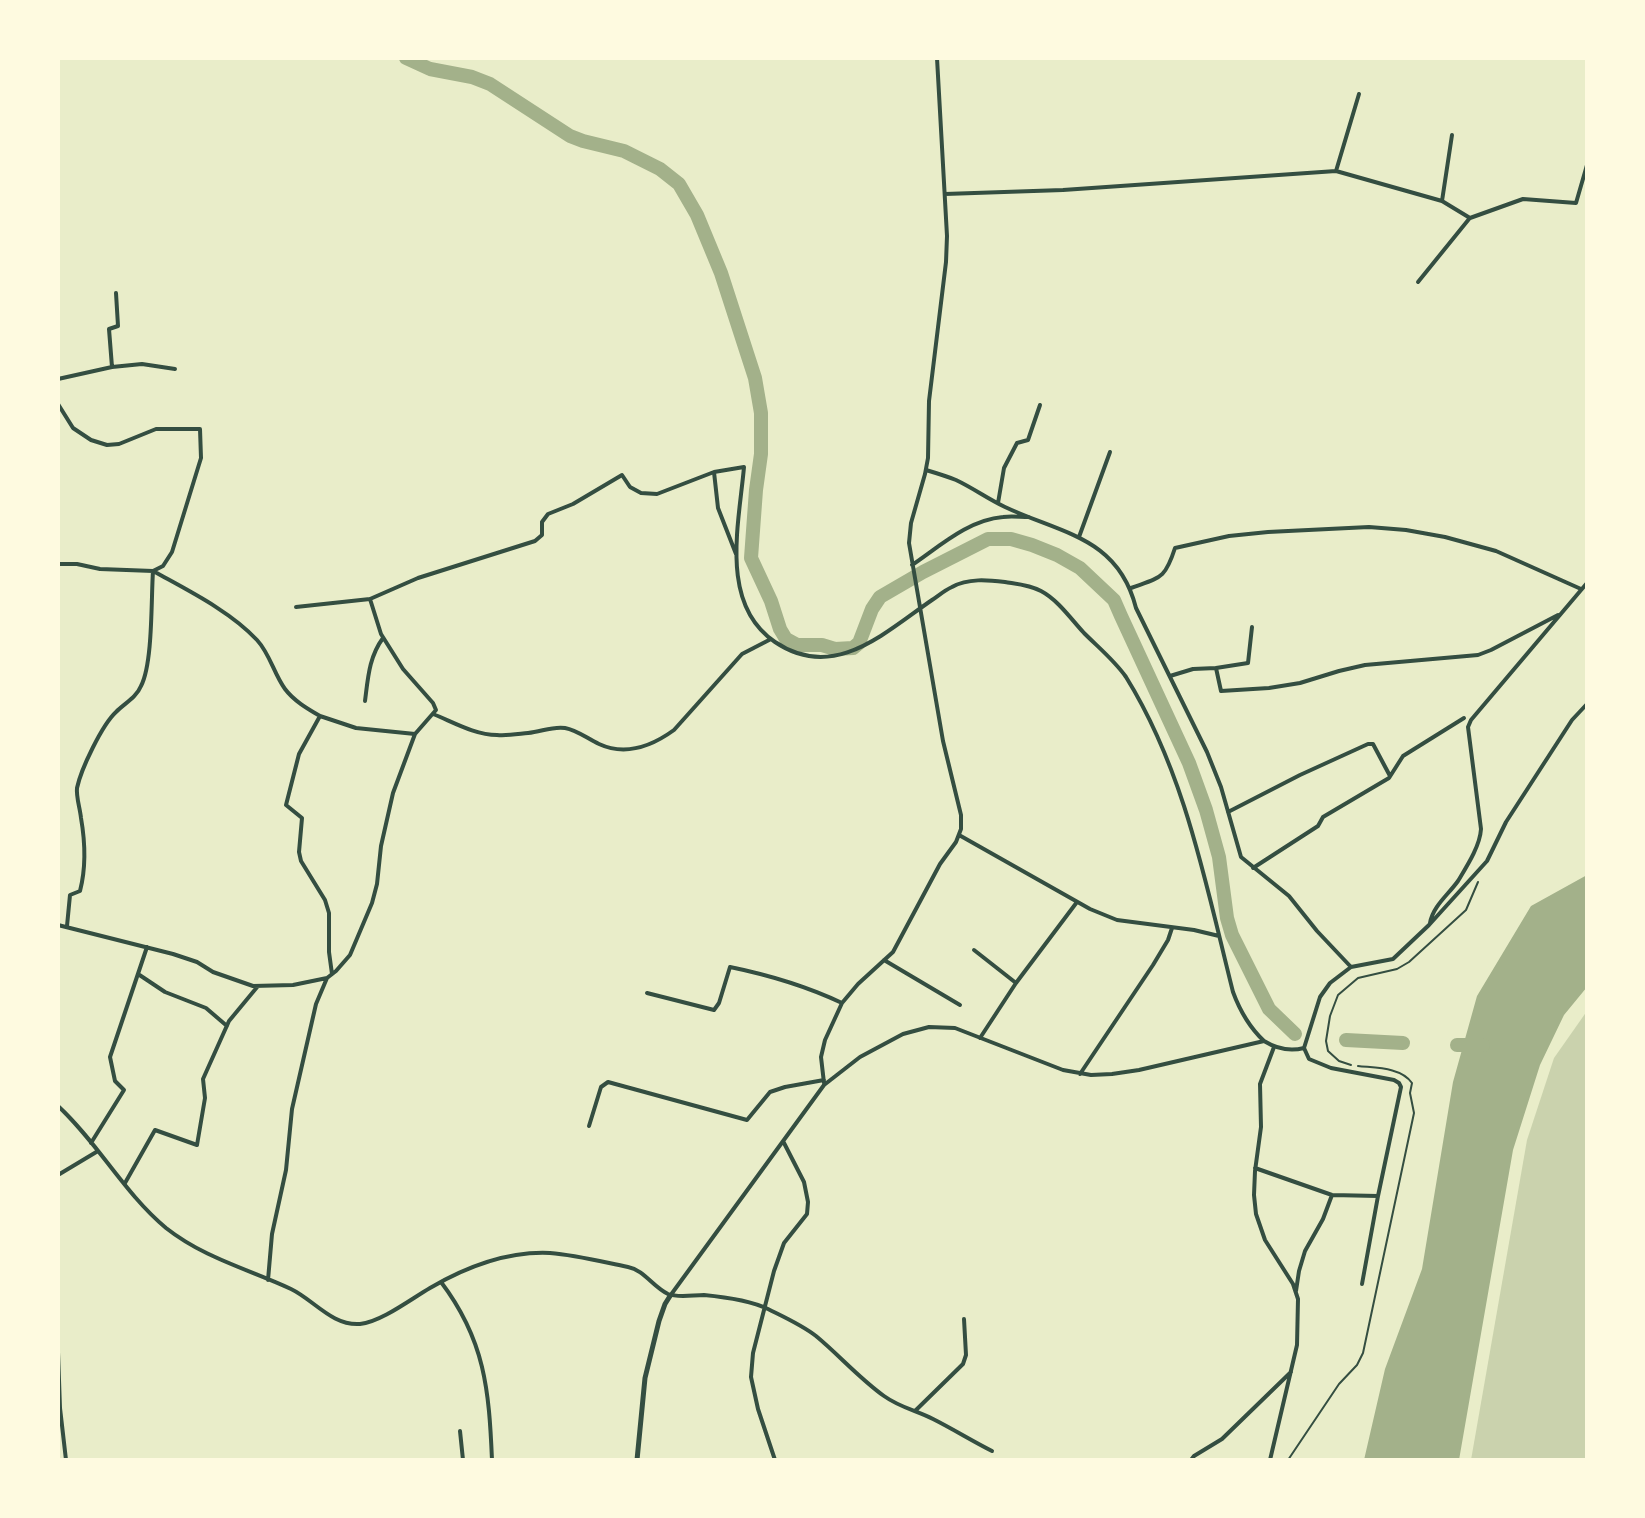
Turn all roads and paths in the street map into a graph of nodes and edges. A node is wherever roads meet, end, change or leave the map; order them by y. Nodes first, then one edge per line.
1 (937, 58) edge
2 (1359, 94) dead end
3 (1452, 135) dead end
4 (1587, 169) edge
5 (1336, 171) junction
6 (945, 194) junction
7 (1442, 201) junction
8 (1470, 218) junction
9 (1418, 282) dead end
10 (116, 293) dead end
11 (112, 367) junction
12 (175, 369) dead end
13 (58, 379) edge
14 (58, 404) edge
15 (1040, 405) dead end
16 (1110, 452) dead end
17 (926, 470) junction
18 (714, 472) junction
19 (998, 503) junction
20 (1031, 517) junction
21 (1079, 537) junction
22 (737, 555) junction
23 (58, 564) edge
24 (912, 567) junction
25 (153, 571) junction
26 (1587, 583) edge
27 (1131, 588) junction
28 (1581, 589) junction
29 (370, 599) junction
30 (296, 607) dead end
31 (919, 607) junction
32 (1560, 614) junction
33 (1252, 627) dead end
34 (383, 638) junction
35 (771, 639) junction
36 (1216, 668) junction
37 (1170, 676) junction
38 (365, 701) dead end
39 (1587, 704) edge
40 (433, 714) junction
41 (320, 716) junction
42 (1464, 718) dead end
43 (415, 734) junction
44 (1390, 776) junction
45 (1228, 812) junction
46 (959, 835) junction
47 (1487, 861) junction
48 (1253, 868) junction
49 (1077, 902) junction
50 (58, 925) edge
51 (1429, 925) junction
52 (67, 926) junction
53 (1172, 928) junction
54 (1219, 936) junction
55 (147, 947) junction
56 (974, 950) dead end
57 (884, 960) junction
58 (1351, 967) junction
59 (138, 974) junction
60 (329, 976) junction
61 (1016, 983) junction
62 (258, 986) junction
63 (647, 993) dead end
64 (842, 1003) junction
65 (960, 1005) dead end
66 (227, 1026) junction
67 (980, 1038) junction
68 (1264, 1041) junction
69 (1274, 1047) junction
70 (1304, 1048) junction
71 (1080, 1074) junction
72 (824, 1082) junction
73 (58, 1106) edge
74 (589, 1126) dead end
75 (783, 1141) junction
76 (91, 1143) junction
77 (98, 1151) junction
78 (1255, 1168) junction
79 (58, 1175) edge
80 (125, 1183) junction
81 (1332, 1195) junction
82 (1378, 1196) junction
83 (268, 1280) junction
84 (441, 1282) junction
85 (1362, 1284) dead end
86 (1296, 1293) junction
87 (670, 1296) junction
88 (765, 1308) junction
89 (964, 1319) dead end
90 (58, 1352) edge
91 (1292, 1370) junction
92 (915, 1411) junction
93 (460, 1431) dead end
94 (992, 1451) dead end
95 (66, 1460) edge
96 (463, 1460) edge
97 (492, 1460) edge
98 (637, 1460) edge
99 (775, 1460) edge
100 (1191, 1460) edge
101 (1270, 1460) edge
102 (1288, 1460) edge

1 - 6 street
2 - 5 street
3 - 7 street
4 - 8 street
5 - 6 street
5 - 7 street
6 - 17 street
7 - 8 street
8 - 9 street
10 - 11 street
11 - 12 street
11 - 13 street
14 - 25 street
15 - 19 street
16 - 21 street
17 - 19 street
17 - 24 street
18 - 22 street
18 - 22 street
18 - 29 street
19 - 20 street
20 - 21 street
20 - 24 street
21 - 27 street
22 - 35 street
23 - 25 street
24 - 31 street
25 - 41 street
25 - 52 street
26 - 28 street
27 - 28 street
27 - 37 street
28 - 32 street
29 - 30 street
29 - 34 street
31 - 35 street
31 - 46 street
31 - 54 street
32 - 36 street
32 - 51 street
33 - 36 street
34 - 38 street
34 - 40 street
35 - 40 street
36 - 37 street
37 - 45 street
39 - 47 street
40 - 43 street
41 - 43 street
41 - 60 street
42 - 44 street
43 - 60 street
44 - 45 street
44 - 48 street
45 - 48 street
46 - 49 street
46 - 57 street
47 - 51 street
47 - 102 path
48 - 58 street
49 - 53 street
49 - 61 street
50 - 52 street
51 - 58 street
52 - 55 street
53 - 54 street
53 - 71 street
54 - 68 street
55 - 59 street
55 - 62 street
56 - 61 street
57 - 64 street
57 - 65 street
58 - 70 street
59 - 66 street
59 - 76 street
60 - 62 street
60 - 83 street
61 - 67 street
62 - 66 street
63 - 64 street
64 - 72 street
66 - 80 street
67 - 71 street
67 - 72 street
68 - 69 street
68 - 71 street
69 - 70 street
69 - 78 street
70 - 82 street
72 - 74 street
72 - 75 street
73 - 76 street
75 - 87 street
75 - 88 street
76 - 77 street
77 - 79 street
77 - 80 street
78 - 81 street
78 - 86 street
80 - 83 street
81 - 82 street
81 - 86 street
82 - 85 street
83 - 84 street
84 - 87 street
84 - 97 street
86 - 91 street
87 - 88 street
87 - 98 street
88 - 92 street
88 - 99 street
89 - 92 street
90 - 95 street
91 - 100 street
91 - 101 street
92 - 94 street
93 - 96 street

